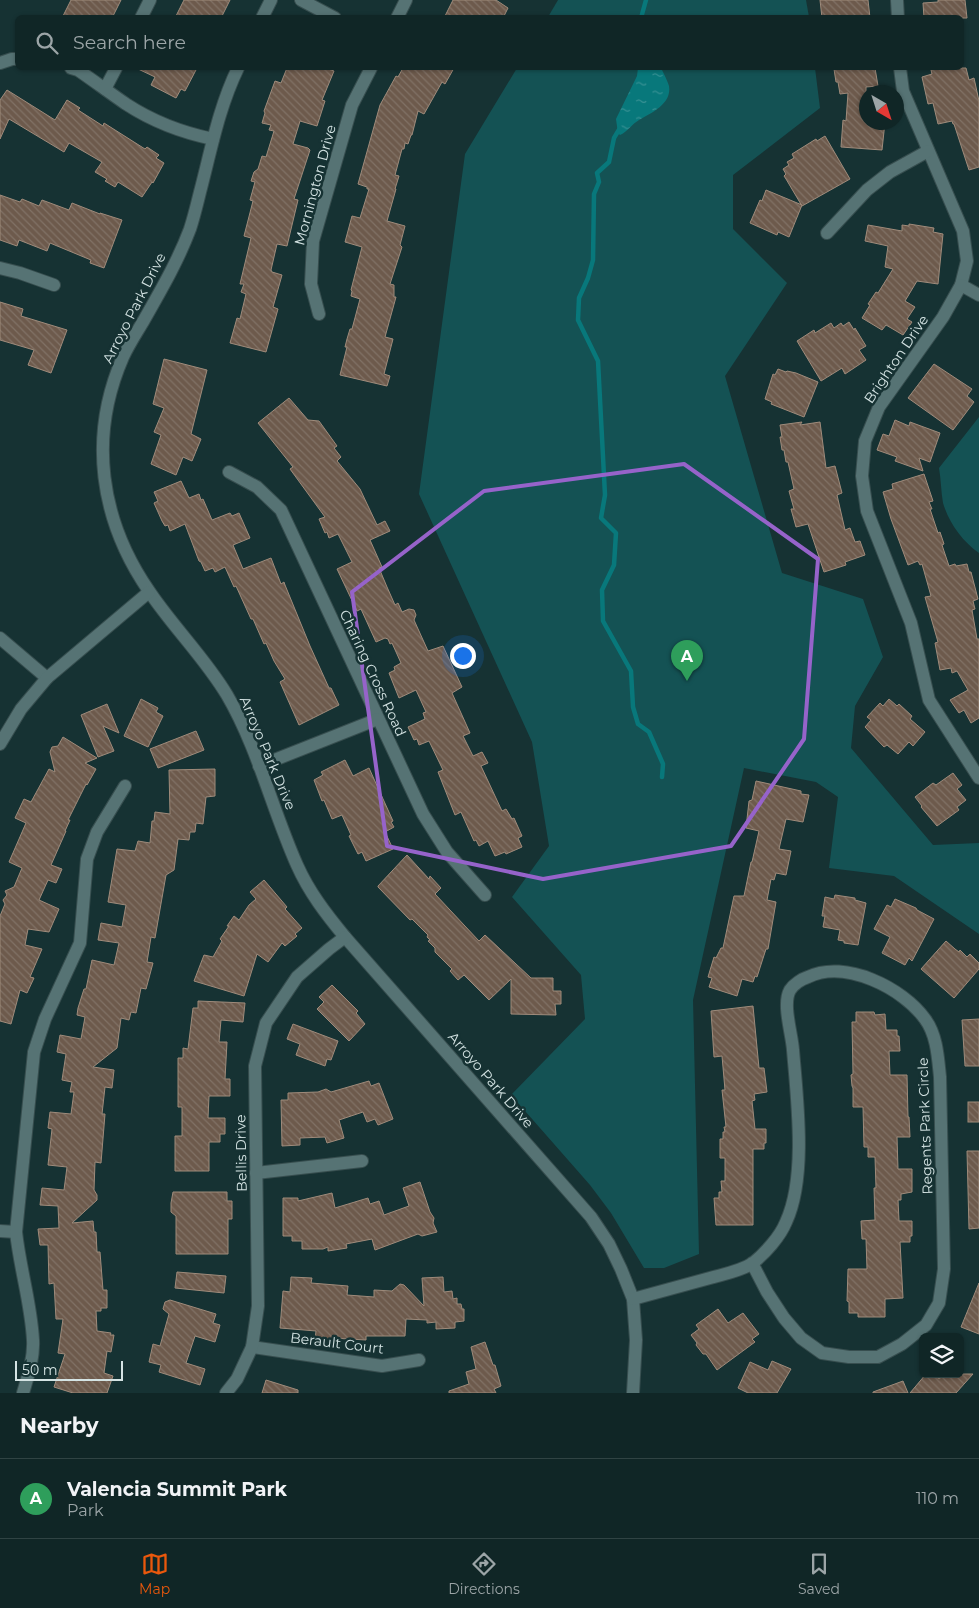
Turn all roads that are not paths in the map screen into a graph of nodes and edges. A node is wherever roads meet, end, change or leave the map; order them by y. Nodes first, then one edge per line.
1 (150, 0) edge
2 (271, 0) edge
3 (302, 0) edge
4 (406, 0) edge
5 (897, 0) edge
6 (142, 15) edge
7 (264, 15) edge
8 (330, 15) edge
9 (398, 15) edge
10 (898, 15) edge
11 (15, 59) edge
12 (0, 63) edge
13 (78, 70) edge
14 (115, 70) edge
15 (237, 70) edge
16 (370, 70) edge
17 (900, 70) edge
18 (105, 88) junction
19 (214, 139) junction
20 (928, 151) junction
21 (827, 232) dead end
22 (0, 268) edge
23 (961, 285) junction
24 (54, 286) dead end
25 (979, 295) edge
26 (319, 314) dead end
27 (229, 472) dead end
28 (149, 592) junction
29 (0, 638) edge
30 (47, 678) junction
31 (378, 719) junction
32 (0, 744) edge
33 (259, 766) junction
34 (979, 778) edge
35 (125, 786) dead end
36 (485, 895) dead end
37 (345, 937) junction
38 (362, 1161) dead end
39 (256, 1173) junction
40 (0, 1231) edge
41 (16, 1232) junction
42 (752, 1263) junction
43 (634, 1300) junction
44 (252, 1347) junction
45 (419, 1360) dead end
46 (24, 1393) edge
47 (226, 1393) edge
48 (633, 1393) edge

1 - 6 street
2 - 7 street
3 - 8 street
4 - 9 street
5 - 10 street
11 - 12 street
13 - 18 street
14 - 18 street
15 - 19 street, Arroyo Park Drive
16 - 26 street, Mornington Drive
17 - 20 street, Brighton Drive
18 - 19 street
19 - 28 street, Arroyo Park Drive
20 - 21 street
20 - 23 street, Brighton Drive
22 - 24 street
23 - 25 street
23 - 34 street, Brighton Drive
27 - 31 street, Charing Cross Road
28 - 30 street
28 - 33 street, Arroyo Park Drive
29 - 30 street
30 - 32 street
31 - 33 street
31 - 36 street, Charing Cross Road
33 - 37 street, Arroyo Park Drive
35 - 41 street
37 - 39 street, Bellis Drive
37 - 43 street, Arroyo Park Drive
38 - 39 street
39 - 44 street, Bellis Drive
40 - 41 street
41 - 46 street
42 - 42 street, Regents Park Circle
42 - 43 street, Regents Park Circle
43 - 48 street, Arroyo Park Drive
44 - 45 street, Berault Court
44 - 47 street, Bellis Drive

